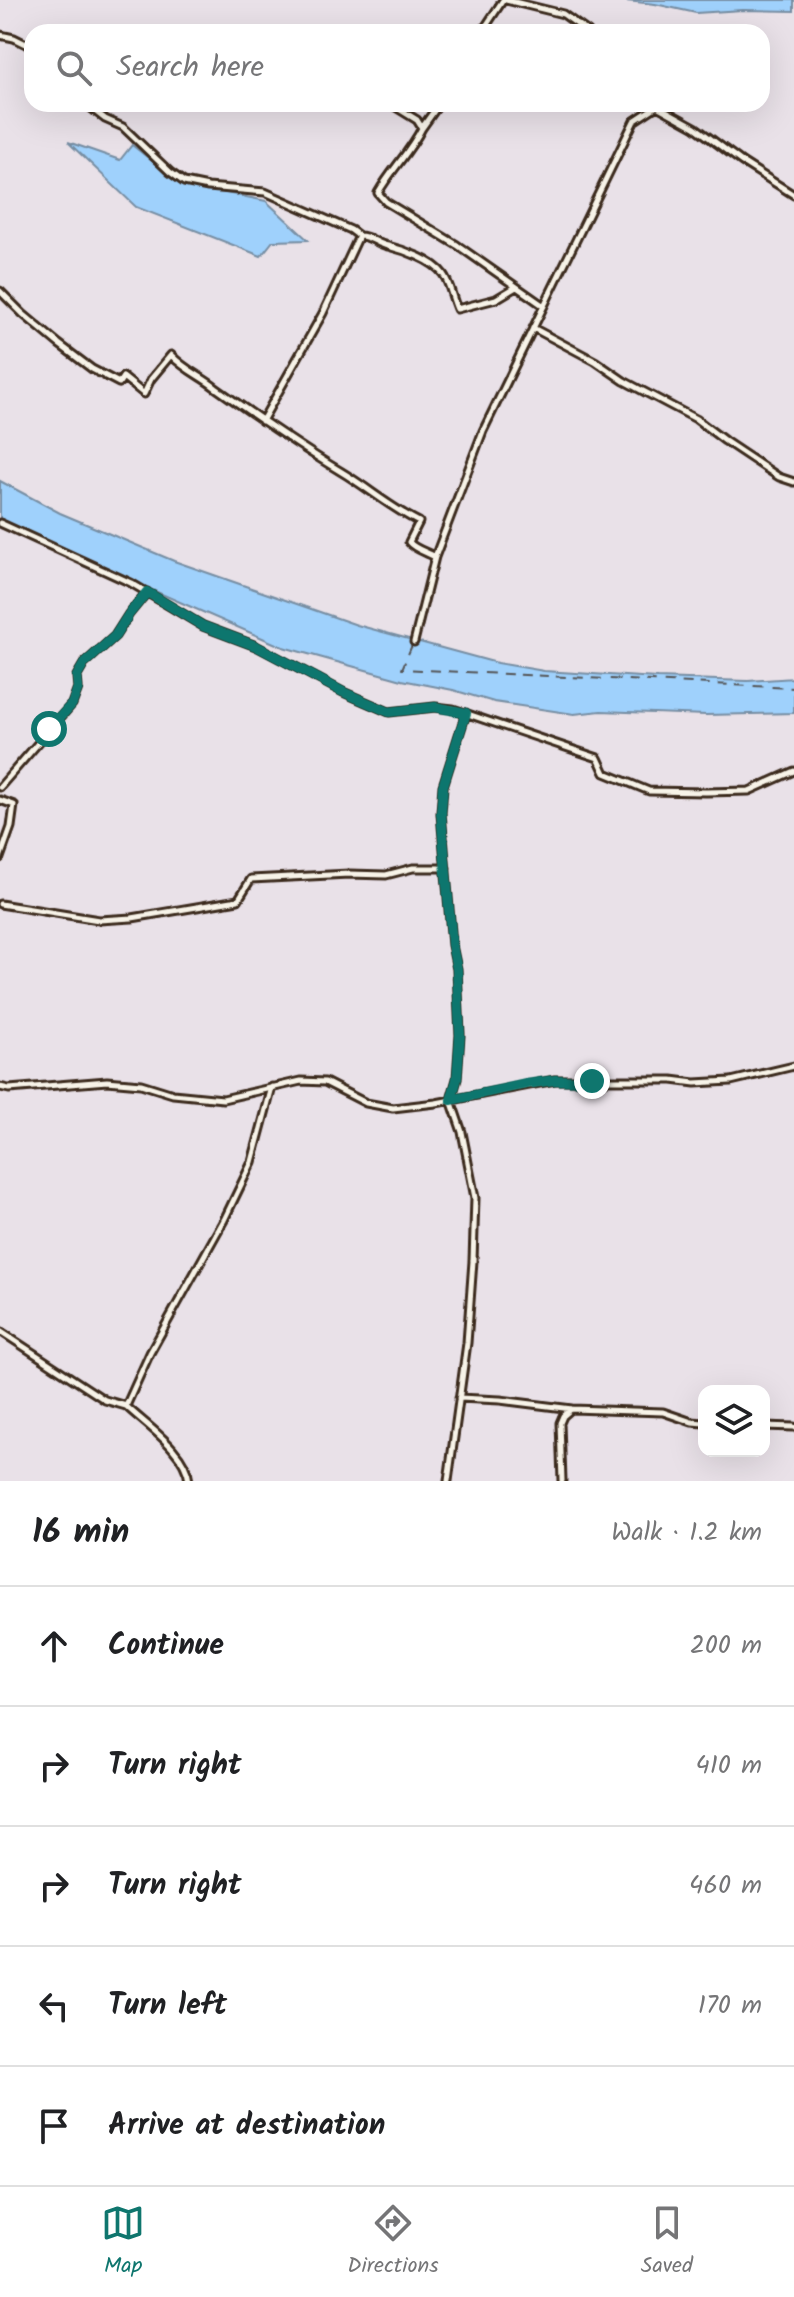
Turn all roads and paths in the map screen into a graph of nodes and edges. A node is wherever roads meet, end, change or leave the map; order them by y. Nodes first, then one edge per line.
1 (505, 0) edge
2 (488, 24) edge
3 (577, 24) edge
4 (0, 35) edge
5 (24, 43) edge
6 (96, 112) edge
7 (404, 112) edge
8 (433, 112) edge
9 (648, 112) edge
10 (670, 112) edge
11 (422, 128) junction
12 (794, 195) edge
13 (359, 236) junction
14 (516, 287) junction
15 (0, 291) edge
16 (544, 306) junction
17 (533, 328) junction
18 (262, 421) junction
19 (794, 482) edge
20 (0, 523) edge
21 (435, 557) junction
22 (147, 592) junction
23 (414, 642) dead end
24 (466, 713) junction
25 (794, 771) edge
26 (0, 787) edge
27 (0, 800) edge
28 (0, 858) edge
29 (446, 868) junction
30 (0, 904) edge
31 (794, 1066) edge
32 (0, 1087) edge
33 (272, 1087) junction
34 (451, 1100) junction
35 (0, 1331) edge
36 (459, 1398) junction
37 (126, 1406) junction
38 (572, 1409) junction
39 (698, 1422) edge
40 (770, 1426) edge
41 (794, 1427) edge
42 (189, 1477) edge
43 (196, 1481) edge
44 (448, 1481) edge
45 (562, 1481) edge

1 - 2 street
1 - 3 street
4 - 5 street
6 - 13 street
7 - 11 street
8 - 11 street
9 - 16 street
10 - 12 street
11 - 14 street
13 - 14 street
13 - 18 street
14 - 16 street
15 - 18 street
16 - 17 street
17 - 19 street
17 - 21 street
18 - 21 street
20 - 22 street
21 - 23 street
22 - 24 street
22 - 26 street
24 - 25 street
24 - 29 street
27 - 28 street
29 - 30 street
29 - 34 street
31 - 34 street
32 - 33 street
33 - 34 street
33 - 37 street
34 - 36 street
35 - 37 street
36 - 38 street
36 - 44 street
37 - 42 street
38 - 39 street
38 - 45 street
40 - 41 street
42 - 43 street

